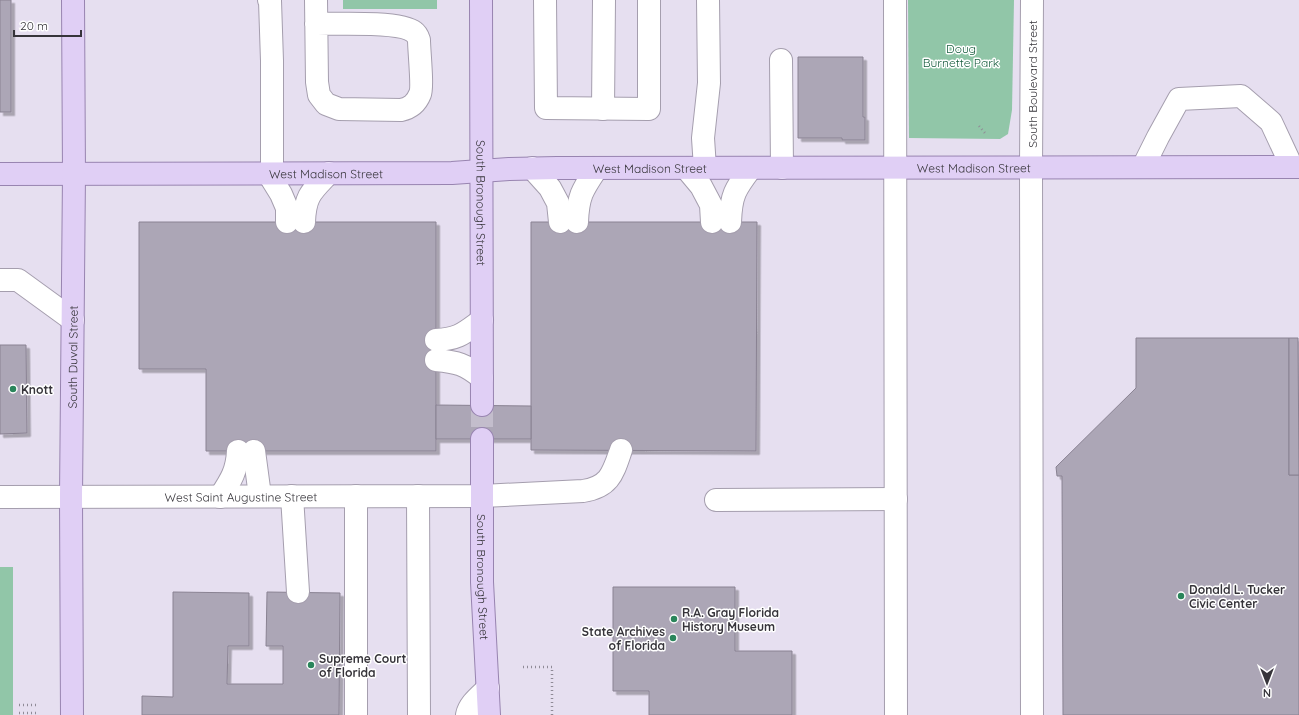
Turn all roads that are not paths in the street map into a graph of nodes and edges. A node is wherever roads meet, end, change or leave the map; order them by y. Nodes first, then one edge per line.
1 (73, 0) edge
2 (269, 0) edge
3 (316, 0) edge
4 (481, 0) edge
5 (545, 0) edge
6 (604, 0) edge
7 (649, 0) edge
8 (708, 0) edge
9 (895, 0) edge
10 (1032, 0) edge
11 (316, 24) junction
12 (781, 60) dead end
13 (603, 109) junction
14 (1144, 167) junction
15 (1296, 167) edge
16 (532, 168) junction
17 (597, 168) junction
18 (695, 168) junction
19 (751, 168) junction
20 (782, 168) junction
21 (895, 168) junction
22 (1031, 168) junction
23 (482, 170) junction
24 (270, 173) junction
25 (329, 173) junction
26 (0, 174) edge
27 (74, 174) junction
28 (0, 280) edge
29 (73, 320) junction
30 (482, 320) junction
31 (482, 378) junction
32 (482, 405) tunnel mouth
33 (482, 439) tunnel mouth
34 (621, 450) dead end
35 (260, 496) junction
36 (292, 496) junction
37 (356, 496) junction
38 (418, 496) junction
39 (482, 496) junction
40 (0, 497) edge
41 (71, 497) junction
42 (220, 497) junction
43 (896, 499) junction
44 (716, 500) dead end
45 (298, 592) dead end
46 (488, 688) junction
47 (72, 715) edge
48 (356, 715) edge
49 (419, 715) edge
50 (467, 715) edge
51 (489, 715) edge
52 (896, 715) edge
53 (1032, 715) edge

1 - 27 main road, South Duval Street
2 - 24 street
3 - 11 street
4 - 23 main road, South Bronough Street
5 - 13 street
6 - 13 street
7 - 13 street
8 - 18 street
9 - 21 street
10 - 22 street, South Boulevard Street
11 - 11 street
12 - 20 street
14 - 15 main road, West Madison Street
14 - 15 street
14 - 22 main road, West Madison Street
16 - 17 main road, West Madison Street
16 - 17 street
16 - 23 main road, West Madison Street
17 - 18 main road, West Madison Street
18 - 19 main road, West Madison Street
18 - 19 street
19 - 20 main road, West Madison Street
20 - 21 main road, West Madison Street
21 - 22 main road, West Madison Street
21 - 43 street
22 - 53 street, South Boulevard Street
23 - 25 main road, West Madison Street
23 - 30 main road, South Bronough Street
24 - 25 main road, West Madison Street
24 - 25 street
24 - 27 main road, West Madison Street
26 - 27 main road, West Madison Street
27 - 29 main road, South Duval Street
28 - 29 street
29 - 41 main road, South Duval Street
30 - 31 main road, South Bronough Street
30 - 31 street
31 - 32 main road, South Bronough Street
33 - 39 main road, South Bronough Street
34 - 39 street, West Saint Augustine Street
35 - 36 street, West Saint Augustine Street
35 - 42 street, West Saint Augustine Street
35 - 42 street
36 - 37 street, West Saint Augustine Street
36 - 45 street
37 - 38 street, West Saint Augustine Street
37 - 48 street
38 - 39 street, West Saint Augustine Street
38 - 49 street
39 - 46 main road, South Bronough Street
40 - 41 street, West Saint Augustine Street
41 - 42 street, West Saint Augustine Street
41 - 47 main road, South Duval Street
43 - 44 street
43 - 52 street
46 - 50 street
46 - 51 main road, South Bronough Street

